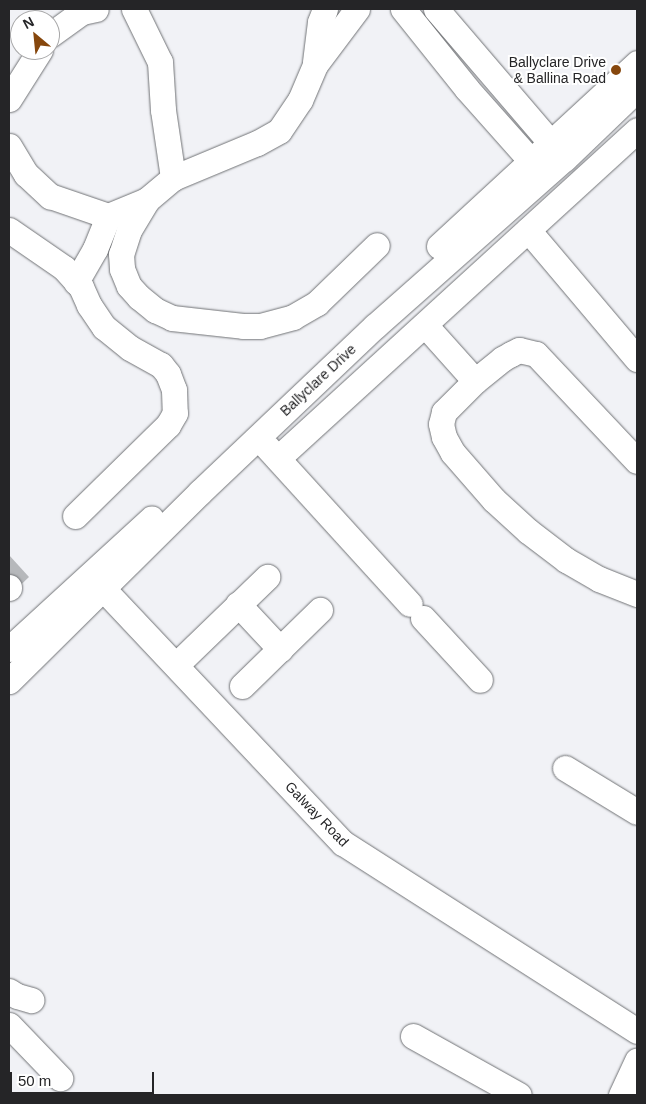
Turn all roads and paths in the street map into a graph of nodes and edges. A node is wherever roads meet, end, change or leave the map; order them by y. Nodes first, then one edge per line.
1 (96, 9) edge
2 (134, 9) edge
3 (325, 9) edge
4 (358, 9) edge
5 (403, 9) edge
6 (436, 9) edge
7 (60, 28) edge
8 (34, 60) edge
9 (637, 63) edge
10 (314, 65) junction
11 (637, 89) edge
12 (9, 99) edge
13 (637, 130) edge
14 (9, 146) edge
15 (548, 159) junction
16 (173, 178) junction
17 (586, 178) junction
18 (568, 194) junction
19 (147, 200) junction
20 (108, 216) junction
21 (9, 230) edge
22 (528, 230) junction
23 (377, 245) dead end
24 (76, 282) junction
25 (425, 325) junction
26 (637, 359) edge
27 (475, 381) junction
28 (252, 431) junction
29 (278, 458) junction
30 (637, 461) edge
31 (75, 516) dead end
32 (267, 577) dead end
33 (97, 582) junction
34 (637, 594) edge
35 (238, 604) junction
36 (320, 610) dead end
37 (9, 649) edge
38 (280, 649) junction
39 (176, 665) junction
40 (480, 680) dead end
41 (9, 681) edge
42 (242, 686) dead end
43 (565, 768) dead end
44 (637, 812) edge
45 (9, 1026) edge
46 (637, 1032) edge
47 (413, 1036) dead end
48 (637, 1061) edge
49 (60, 1078) dead end
50 (520, 1095) edge
51 (621, 1095) edge

1 - 7 street
2 - 16 street
3 - 10 street
4 - 10 street
5 - 15 street
6 - 15 street
8 - 12 street
9 - 15 street, Ballyclare Drive
10 - 16 street
11 - 15 street, Ballyclare Drive
13 - 17 street
14 - 20 street
15 - 17 street
15 - 18 street
15 - 28 street, Ballyclare Drive
16 - 19 street
17 - 18 street
18 - 22 street
19 - 20 street
19 - 23 street
20 - 24 street
21 - 24 street
22 - 25 street
22 - 26 street
24 - 31 street
25 - 27 street
25 - 29 street
27 - 30 street
27 - 34 street
28 - 29 street
28 - 33 street, Ballyclare Drive
29 - 40 street
32 - 35 street
33 - 37 street, Ballyclare Drive
33 - 39 street, Galway Road
33 - 41 street, Ballyclare Drive
35 - 38 street
35 - 39 street
36 - 38 street
38 - 42 street
39 - 46 street, Galway Road
43 - 44 street
45 - 49 street
47 - 50 street
48 - 51 street

